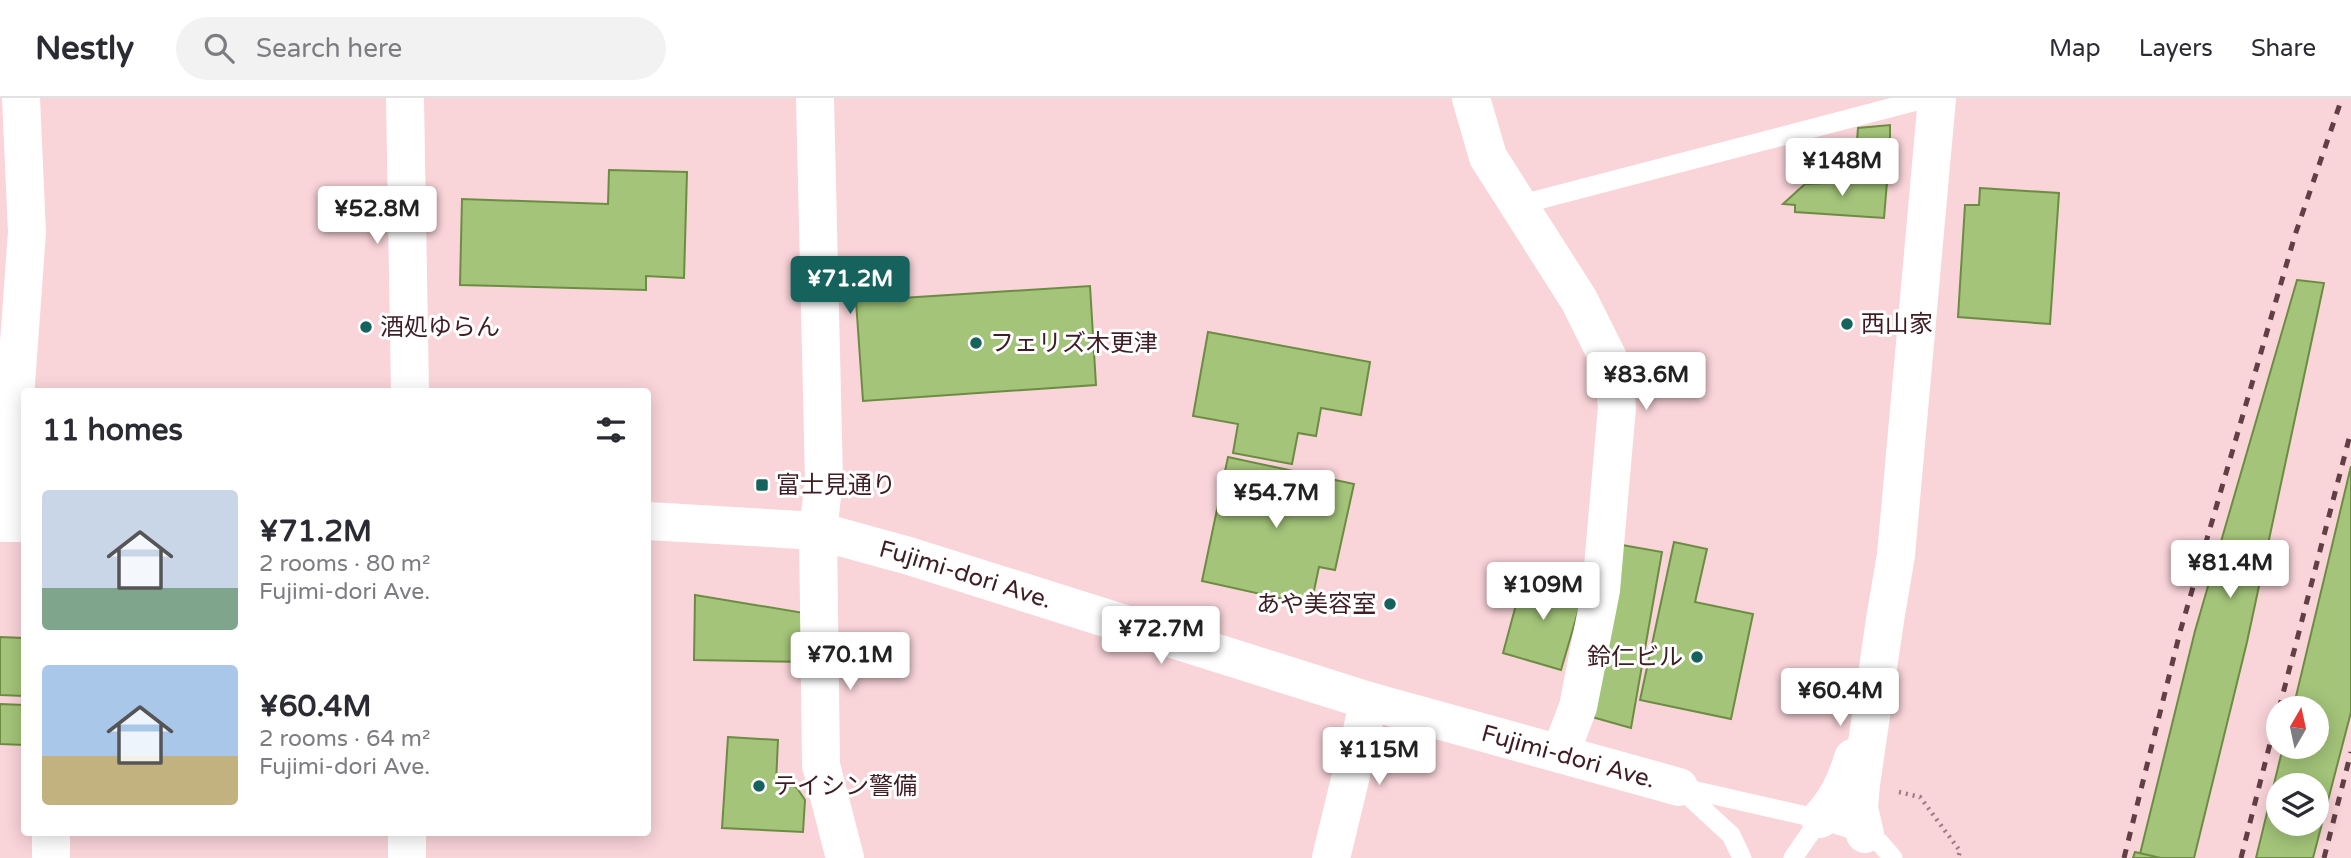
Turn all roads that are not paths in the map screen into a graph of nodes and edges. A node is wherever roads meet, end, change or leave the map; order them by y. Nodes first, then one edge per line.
1 (21, 98) edge
2 (405, 98) edge
3 (815, 98) edge
4 (1471, 98) edge
5 (1928, 98) edge
6 (1937, 98) edge
7 (1519, 205) junction
8 (410, 388) edge
9 (651, 521) edge
10 (10, 523) edge
11 (818, 531) junction
12 (1885, 620) junction
13 (1369, 701) junction
14 (1560, 754) junction
15 (1679, 787) junction
16 (1820, 819) junction
17 (1865, 834) junction
18 (51, 836) edge
19 (407, 836) edge
20 (51, 858) edge
21 (407, 858) edge
22 (845, 858) edge
23 (1331, 858) edge
24 (1742, 858) edge
25 (1793, 858) edge
26 (1894, 858) edge

1 - 10 street
2 - 8 street
3 - 11 street
4 - 7 street
5 - 7 lane
6 - 12 street
7 - 14 street
9 - 11 street, Fujimi-dori Ave.
11 - 13 street, Fujimi-dori Ave.
11 - 22 street
12 - 16 street
12 - 17 street
13 - 14 street, Fujimi-dori Ave.
13 - 23 street
14 - 15 street, Fujimi-dori Ave.
15 - 16 lane
15 - 24 lane
16 - 17 lane
16 - 25 lane
17 - 26 lane
18 - 20 street
19 - 21 street

